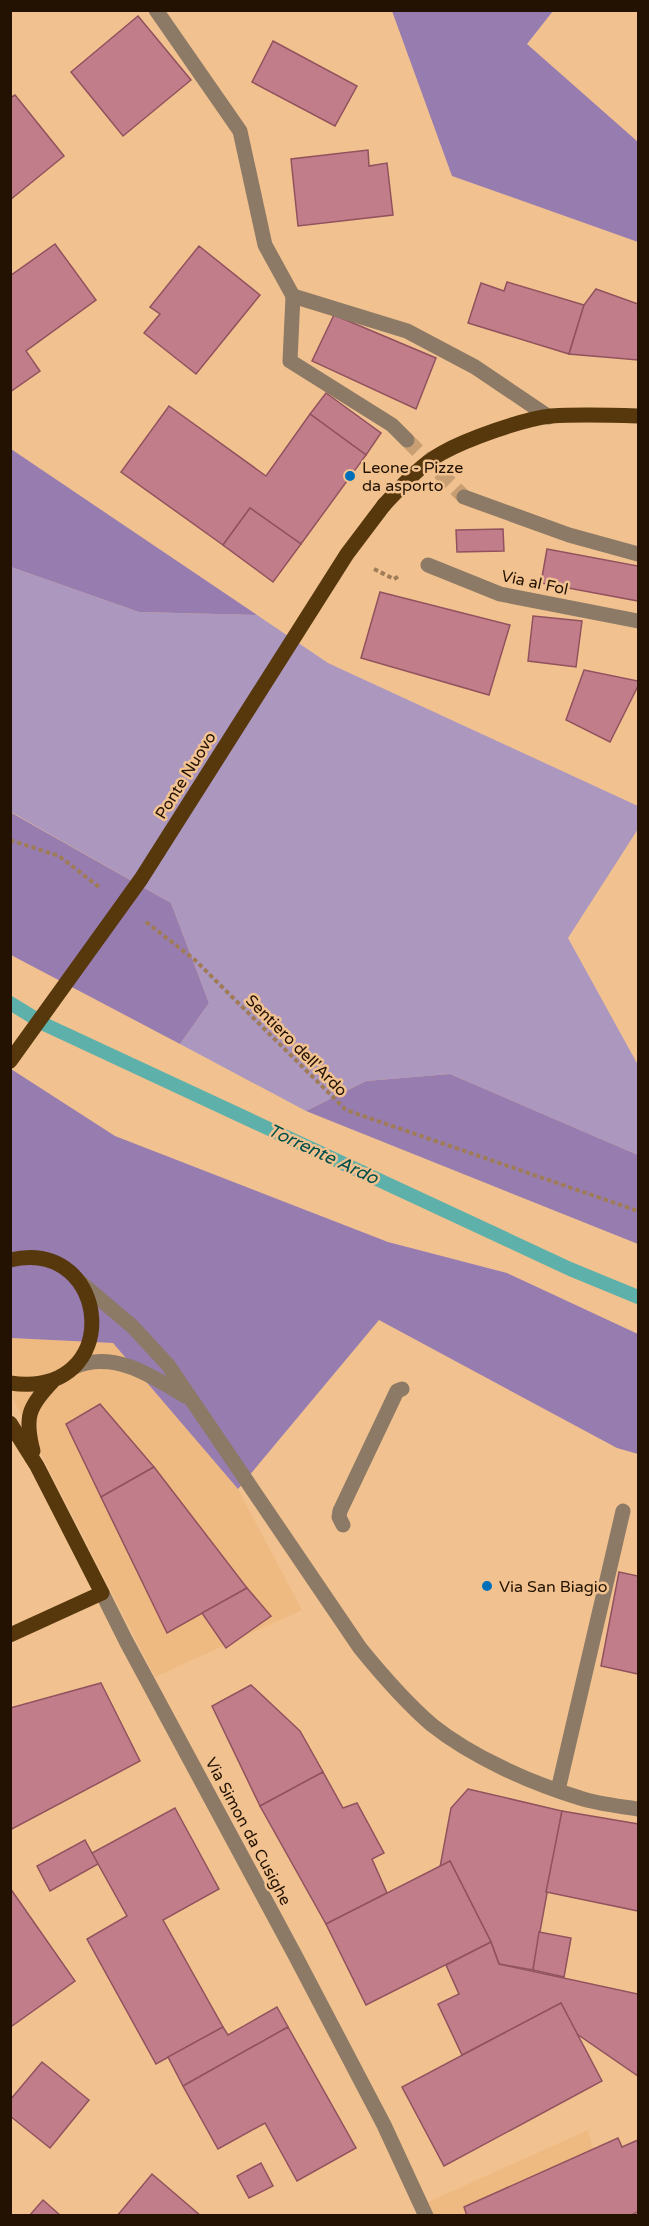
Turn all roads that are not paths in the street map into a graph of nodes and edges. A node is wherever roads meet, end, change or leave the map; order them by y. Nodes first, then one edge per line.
1 (156, 10) edge
2 (293, 296) junction
3 (639, 416) edge
4 (549, 417) junction
5 (407, 440) tunnel mouth
6 (464, 497) tunnel mouth
7 (639, 554) edge
8 (428, 565) road end
9 (639, 621) edge
10 (10, 1061) edge
11 (15, 1256) edge
12 (80, 1282) junction
13 (74, 1367) junction
14 (53, 1381) junction
15 (10, 1383) edge
16 (402, 1389) dead end
17 (189, 1398) junction
18 (10, 1423) edge
19 (36, 1466) junction
20 (623, 1511) dead end
21 (343, 1524) dead end
22 (102, 1593) junction
23 (10, 1635) edge
24 (558, 1790) junction
25 (639, 1809) edge
26 (426, 2216) edge

1 - 2 street
2 - 4 street
2 - 5 street
3 - 4 main road, Ponte Nuovo
4 - 10 main road, Ponte Nuovo, bridge
6 - 7 street
8 - 9 street, Via al Fol
11 - 12 main road, Via Simon da Cusighe
12 - 13 main road, Via Simon da Cusighe
12 - 17 street
13 - 14 main road, Via Simon da Cusighe
13 - 17 street
14 - 15 main road, Via Simon da Cusighe
14 - 19 main road, Via Simon da Cusighe
16 - 21 street
17 - 24 street
18 - 19 main road, Via Simon da Cusighe
19 - 22 main road, Via Simon da Cusighe
20 - 24 street
22 - 23 main road
22 - 26 street, Via Simon da Cusighe
24 - 25 street

